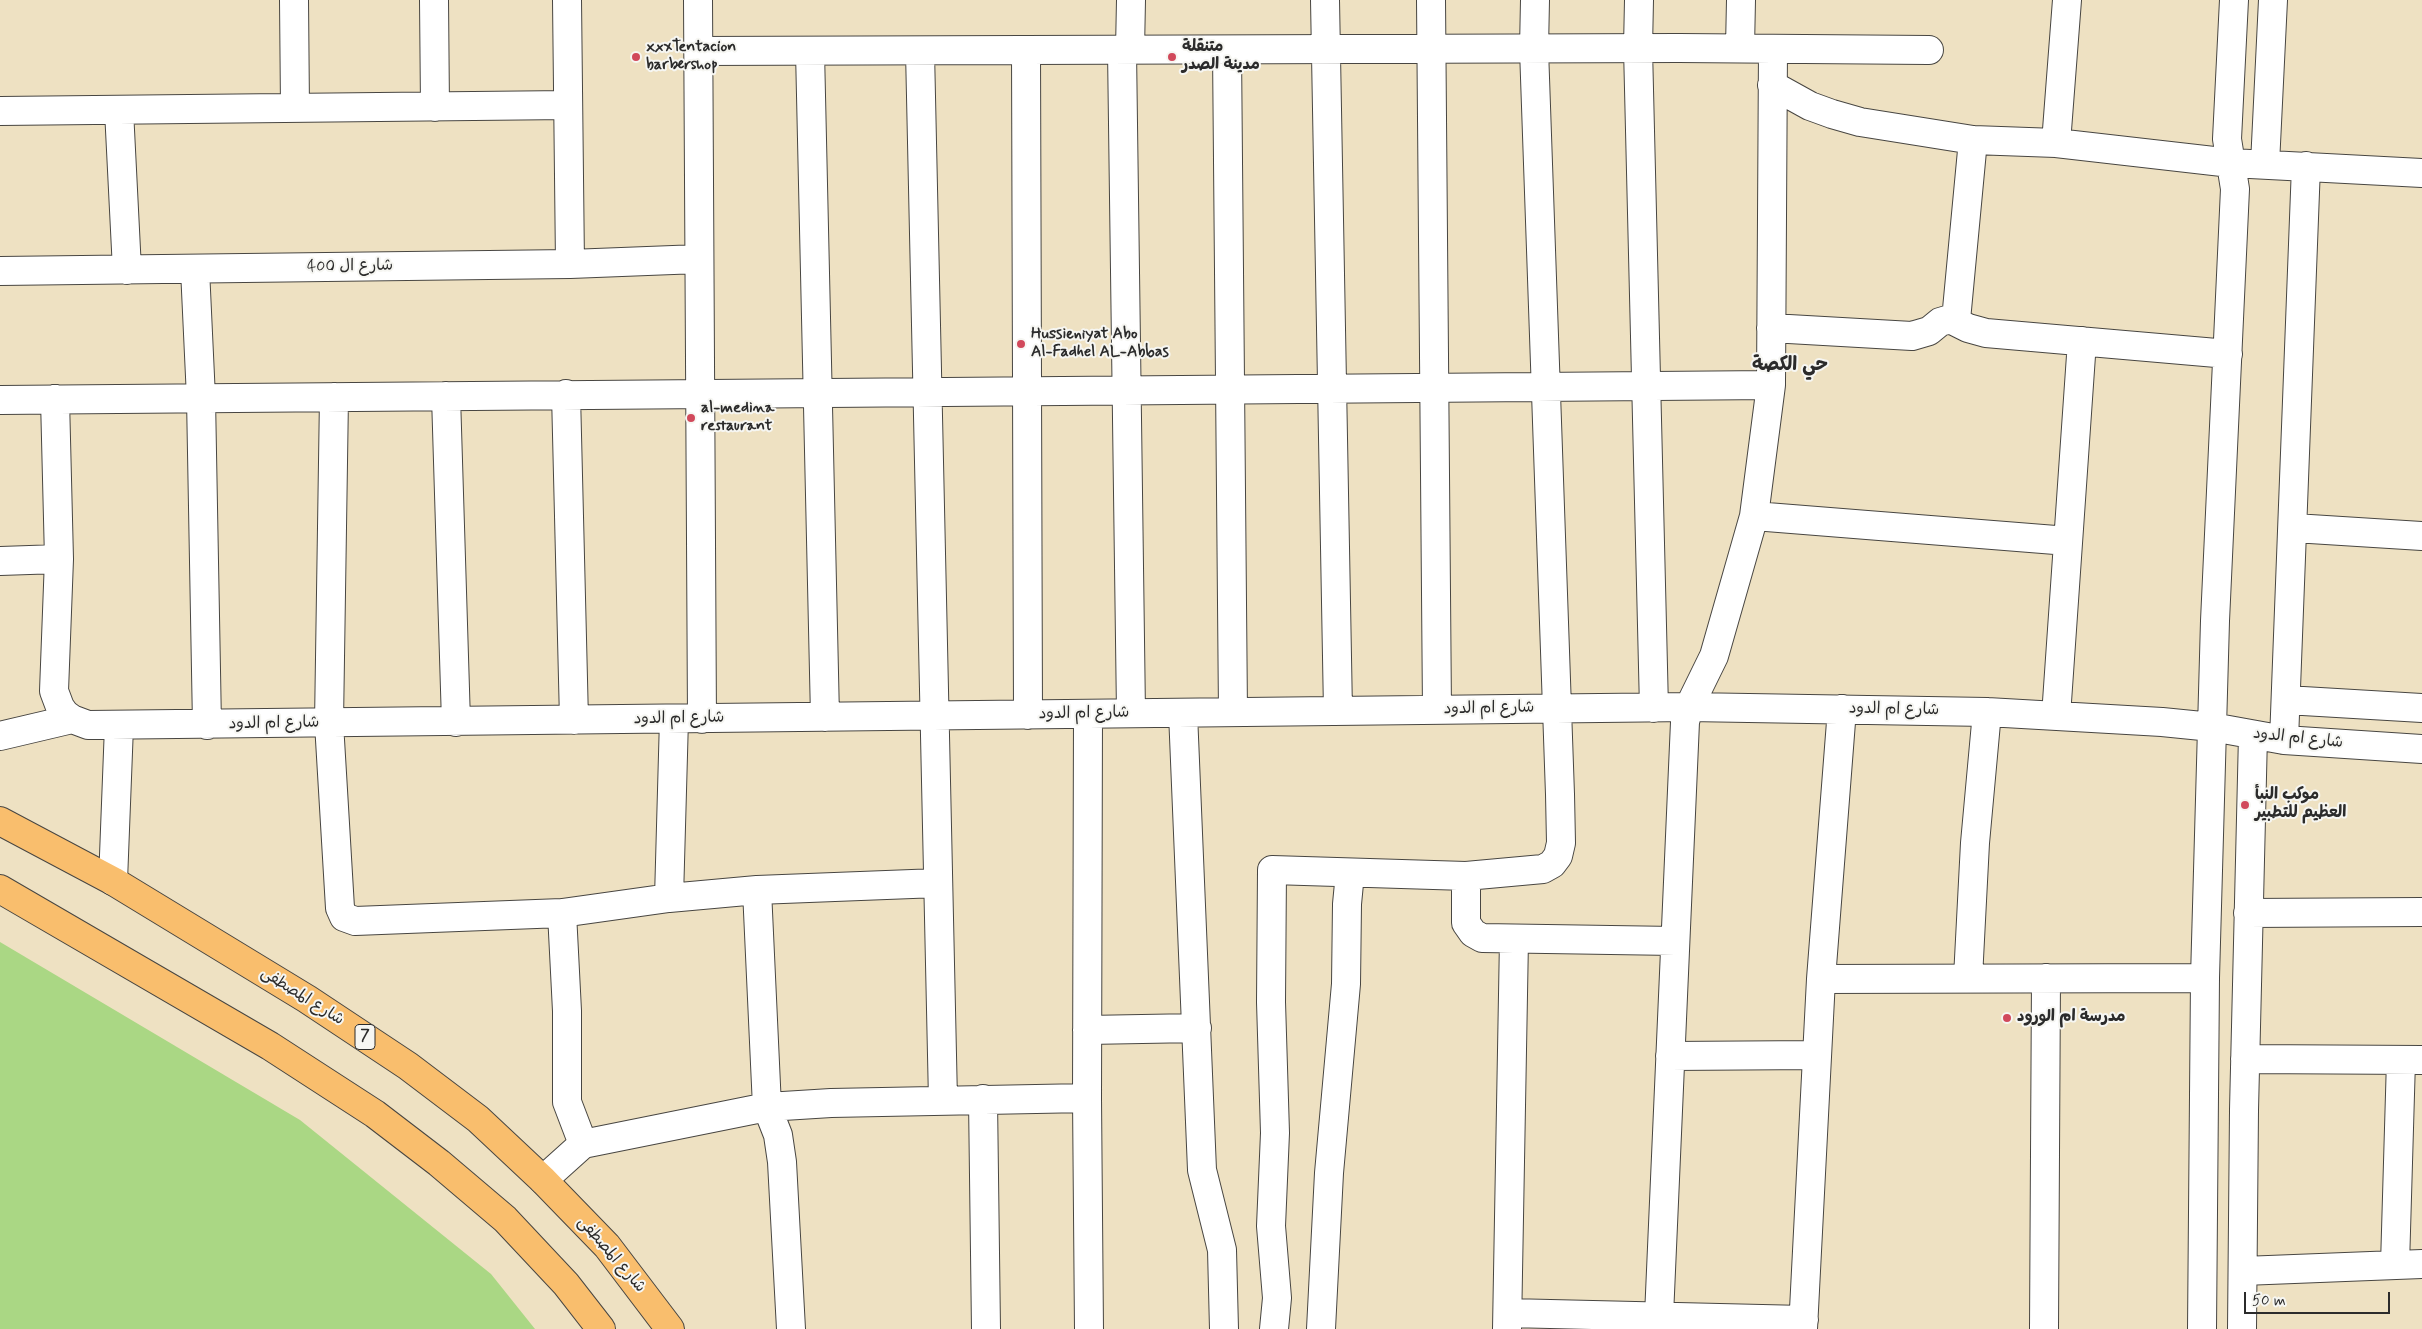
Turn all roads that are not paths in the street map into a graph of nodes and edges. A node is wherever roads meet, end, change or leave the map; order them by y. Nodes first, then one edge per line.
1 (294, 0) edge
2 (434, 0) edge
3 (567, 0) edge
4 (698, 0) edge
5 (1131, 0) edge
6 (1325, 0) edge
7 (1431, 0) edge
8 (1535, 0) edge
9 (1639, 0) edge
10 (1741, 0) edge
11 (2067, 0) edge
12 (2234, 0) edge
13 (2273, 0) edge
14 (1638, 48) junction
15 (1740, 48) junction
16 (1325, 49) junction
17 (1430, 49) junction
18 (1534, 49) junction
19 (1773, 49) junction
20 (920, 50) junction
21 (1026, 50) junction
22 (1126, 50) junction
23 (1228, 50) junction
24 (1929, 50) dead end
25 (698, 51) junction
26 (810, 51) junction
27 (1772, 85) junction
28 (568, 105) junction
29 (436, 107) junction
30 (295, 108) junction
31 (118, 110) junction
32 (0, 111) edge
33 (1973, 140) junction
34 (2056, 143) junction
35 (2231, 163) junction
36 (2265, 164) junction
37 (2306, 166) junction
38 (2422, 173) edge
39 (699, 259) junction
40 (570, 264) junction
41 (195, 269) junction
42 (127, 270) junction
43 (0, 271) edge
44 (1956, 320) junction
45 (1772, 328) junction
46 (2082, 341) junction
47 (2228, 354) junction
48 (1771, 385) junction
49 (1646, 386) junction
50 (1546, 387) junction
51 (1433, 388) junction
52 (1332, 389) junction
53 (1127, 390) junction
54 (1230, 390) junction
55 (1027, 391) junction
56 (928, 392) junction
57 (818, 393) junction
58 (566, 394) junction
59 (700, 394) junction
60 (446, 396) junction
61 (334, 397) junction
62 (201, 398) junction
63 (0, 400) edge
64 (54, 400) junction
65 (1754, 516) junction
66 (2294, 528) junction
67 (2422, 536) edge
68 (2068, 541) junction
69 (59, 559) junction
70 (0, 560) edge
71 (2286, 700) junction
72 (1689, 707) junction
73 (1558, 708) junction
74 (1654, 708) junction
75 (2422, 708) edge
76 (1842, 709) junction
77 (1436, 710) junction
78 (1338, 711) junction
79 (1233, 712) junction
80 (1987, 712) junction
81 (1183, 713) junction
82 (1088, 714) junction
83 (1131, 714) junction
84 (1028, 715) junction
85 (934, 716) junction
86 (2056, 716) junction
87 (825, 717) junction
88 (72, 719) junction
89 (674, 719) junction
90 (702, 719) junction
91 (574, 720) junction
92 (456, 722) junction
93 (329, 723) junction
94 (207, 725) junction
95 (119, 726) junction
96 (2212, 727) junction
97 (2253, 735) junction
98 (0, 736) edge
99 (2284, 740) junction
100 (2422, 749) edge
101 (0, 821) edge
102 (1350, 872) junction
103 (1466, 876) junction
104 (113, 881) junction
105 (938, 883) junction
106 (0, 889) edge
107 (757, 890) junction
108 (668, 898) junction
109 (562, 912) junction
110 (2422, 912) edge
111 (2248, 913) junction
112 (1514, 939) junction
113 (1675, 941) junction
114 (1968, 978) junction
115 (2046, 978) junction
116 (2205, 978) junction
117 (1821, 979) junction
118 (1197, 1028) junction
119 (1087, 1030) junction
120 (1817, 1054) junction
121 (1670, 1056) junction
122 (2245, 1059) junction
123 (2412, 1060) edge
124 (1086, 1098) junction
125 (983, 1099) junction
126 (943, 1100) junction
127 (767, 1107) junction
128 (583, 1144) junction
129 (543, 1180) junction
130 (2422, 1264) edge
131 (2395, 1265) junction
132 (2243, 1271) junction
133 (1659, 1316) junction
134 (1508, 1321) edge
135 (1804, 1325) edge
136 (601, 1329) edge
137 (670, 1329) edge
138 (791, 1329) edge
139 (986, 1329) edge
140 (1090, 1329) edge
141 (1224, 1329) edge
142 (1274, 1329) edge
143 (1322, 1329) edge
144 (2044, 1329) edge
145 (2202, 1329) edge
146 (2242, 1329) edge

1 - 30 street
2 - 29 street
3 - 28 street
4 - 25 street
5 - 22 street
6 - 16 street
7 - 17 street
8 - 18 street
9 - 14 street
10 - 15 street
11 - 34 street
12 - 35 street
13 - 36 street
14 - 15 street
14 - 18 street
14 - 49 street
15 - 19 street
16 - 17 street
16 - 23 street
16 - 52 street
17 - 18 street
17 - 51 street
18 - 50 street
19 - 24 street
19 - 27 street
20 - 21 street
20 - 26 street
20 - 56 street
21 - 22 street
21 - 55 street
22 - 23 street
22 - 53 street
23 - 54 street
25 - 26 street
25 - 39 street
26 - 57 street
27 - 33 street
27 - 45 street
28 - 29 street
28 - 40 street
29 - 30 street
30 - 31 street
31 - 32 street
31 - 42 street
33 - 34 street
33 - 44 street
34 - 35 street
35 - 36 street
35 - 47 street
36 - 37 street
37 - 38 street
37 - 66 street
39 - 40 street, شارع ال 400
39 - 59 street
40 - 41 street, شارع ال 400
41 - 42 street, شارع ال 400
41 - 62 street
42 - 43 street, شارع ال 400
44 - 45 street
44 - 46 street
45 - 48 street
46 - 47 street
46 - 68 street
47 - 96 street
48 - 49 street
48 - 65 street
49 - 50 street
49 - 74 street
50 - 51 street
50 - 73 street
51 - 52 street
51 - 77 street
52 - 54 street
52 - 78 street
53 - 54 street
53 - 55 street
53 - 83 street
54 - 79 street
55 - 56 street
55 - 84 street
56 - 57 street
56 - 85 street
57 - 59 street
57 - 87 street
58 - 59 street
58 - 60 street
58 - 91 street
59 - 90 street
60 - 61 street
60 - 92 street
61 - 62 street
61 - 93 street
62 - 64 street
62 - 94 street
63 - 64 street
64 - 69 street
65 - 68 street
65 - 72 street
66 - 67 street
66 - 71 street
68 - 86 street
69 - 70 street
69 - 88 street
71 - 75 street
71 - 99 street
72 - 74 street, شارع ام الدود
72 - 76 street, شارع ام الدود
72 - 113 street
73 - 74 street, شارع ام الدود
73 - 77 street, شارع ام الدود
73 - 103 street
76 - 80 street, شارع ام الدود
76 - 117 street
77 - 78 street, شارع ام الدود
78 - 79 street, شارع ام الدود
79 - 81 street, شارع ام الدود
80 - 86 street, شارع ام الدود
80 - 114 street
81 - 83 street, شارع ام الدود
81 - 118 street
82 - 83 street, شارع ام الدود
82 - 84 street, شارع ام الدود
82 - 119 street
84 - 85 street, شارع ام الدود
85 - 87 street, شارع ام الدود
85 - 105 street
86 - 96 street, شارع ام الدود
87 - 90 street, شارع ام الدود
88 - 95 street, شارع ام الدود
88 - 98 street
89 - 90 street, شارع ام الدود
89 - 91 street, شارع ام الدود
89 - 108 street
91 - 92 street, شارع ام الدود
92 - 93 street, شارع ام الدود
93 - 94 street, شارع ام الدود
93 - 109 street
94 - 95 street, شارع ام الدود
95 - 104 street
96 - 97 street, شارع ام الدود
96 - 116 street
97 - 99 street, شارع ام الدود
97 - 111 street
99 - 100 street, شارع ام الدود
101 - 104 highway, شارع المصطفى / 7
102 - 103 street
102 - 142 street
102 - 143 street
103 - 112 street
104 - 129 highway, شارع المصطفى / 7
105 - 107 street
105 - 126 street
106 - 136 highway
107 - 108 street
107 - 127 street
108 - 109 street
109 - 128 street
110 - 111 street
111 - 122 street
112 - 113 street
112 - 134 street
113 - 121 street
114 - 115 street
114 - 117 street
115 - 116 street
115 - 144 street
116 - 145 street
117 - 120 street
118 - 119 street
118 - 141 street
119 - 124 street
120 - 121 street
120 - 135 street
121 - 133 street
122 - 123 street
122 - 132 street
123 - 131 street
124 - 125 street
124 - 140 street
125 - 126 street
125 - 139 street
126 - 127 street
127 - 128 street
127 - 138 street
128 - 129 street
129 - 137 highway, شارع المصطفى / 7
130 - 131 street
131 - 132 street
132 - 146 street
133 - 134 street
133 - 135 street

